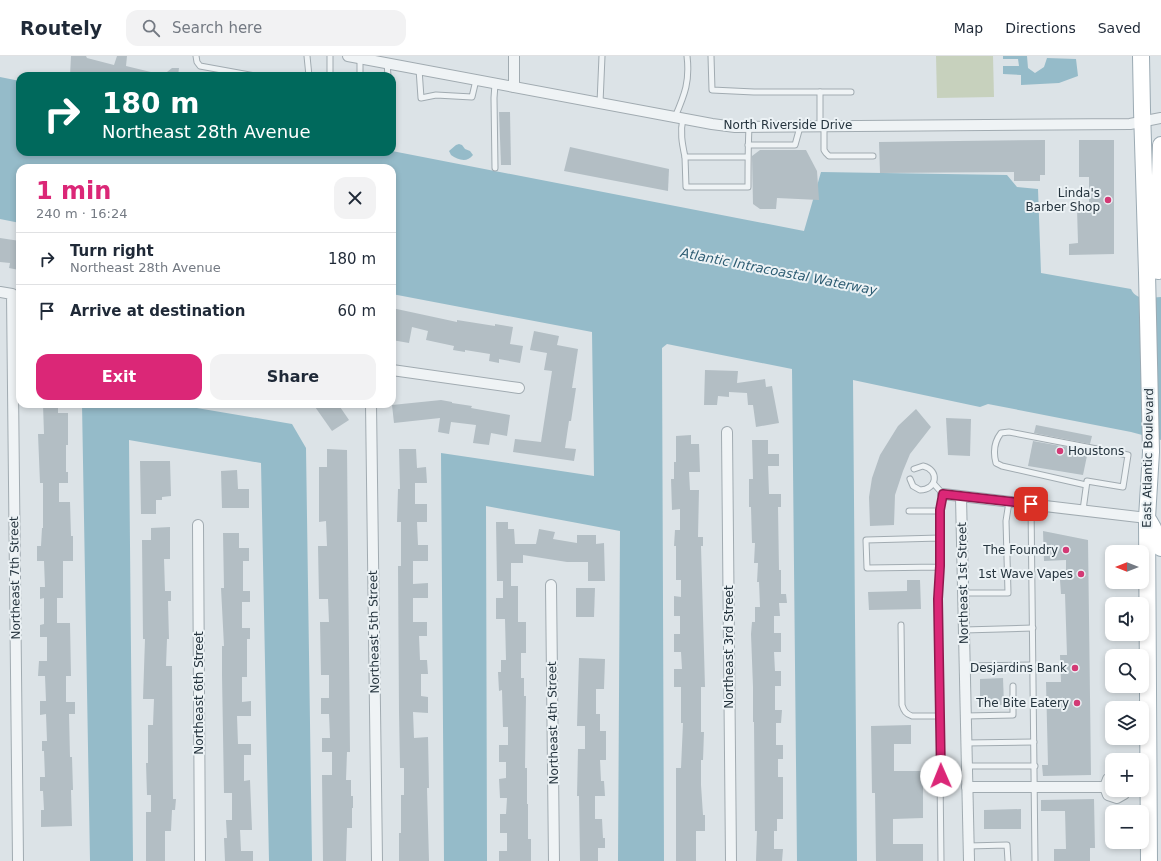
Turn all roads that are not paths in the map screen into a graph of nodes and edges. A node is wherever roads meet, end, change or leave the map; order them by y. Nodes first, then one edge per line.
1 (196, 56) edge
2 (307, 56) edge
3 (330, 56) edge
4 (348, 56) edge
5 (514, 56) edge
6 (602, 56) edge
7 (687, 56) edge
8 (712, 56) edge
9 (1141, 56) edge
10 (360, 58) junction
11 (387, 63) junction
12 (419, 69) junction
13 (233, 72) edge
14 (309, 72) edge
15 (330, 72) edge
16 (360, 72) edge
17 (388, 72) edge
18 (476, 80) junction
19 (496, 84) junction
20 (514, 87) junction
21 (820, 92) junction
22 (851, 92) dead end
23 (600, 103) junction
24 (679, 118) junction
25 (1161, 118) edge
26 (1142, 122) junction
27 (800, 126) junction
28 (822, 126) junction
29 (749, 127) junction
30 (748, 145) junction
31 (1161, 145) edge
32 (873, 156) dead end
33 (686, 157) junction
34 (748, 157) junction
35 (496, 168) dead end
36 (1160, 206) edge
37 (1153, 273) junction
38 (0, 292) edge
39 (396, 371) edge
40 (519, 388) dead end
41 (371, 408) edge
42 (727, 432) dead end
43 (1155, 453) junction
44 (914, 469) dead end
45 (1161, 473) edge
46 (910, 479) dead end
47 (934, 484) junction
48 (1086, 486) junction
49 (943, 494) junction
50 (961, 497) junction
51 (1008, 502) junction
52 (1031, 504) junction
53 (940, 510) junction
54 (1083, 510) junction
55 (909, 511) dead end
56 (1147, 518) junction
57 (198, 525) dead end
58 (940, 538) junction
59 (1161, 548) edge
60 (940, 566) junction
61 (551, 585) dead end
62 (963, 593) junction
63 (901, 624) dead end
64 (1033, 628) junction
65 (964, 630) junction
66 (1033, 665) junction
67 (965, 666) junction
68 (1013, 686) dead end
69 (940, 716) junction
70 (966, 716) junction
71 (1034, 742) junction
72 (966, 743) junction
73 (967, 766) junction
74 (1035, 766) junction
75 (1150, 783) edge
76 (967, 787) junction
77 (1035, 787) junction
78 (1105, 787) edge
79 (1161, 808) edge
80 (968, 846) junction
81 (18, 861) edge
82 (200, 861) edge
83 (377, 861) edge
84 (554, 861) edge
85 (730, 861) edge
86 (941, 861) edge
87 (968, 861) edge
88 (1008, 861) edge
89 (1035, 861) edge
90 (1149, 861) edge

1 - 13 lane
2 - 14 lane
3 - 15 lane
4 - 10 street, North Riverside Drive
5 - 20 street
6 - 23 lane
7 - 24 lane
8 - 21 lane
9 - 26 main road, East Atlantic Boulevard
10 - 11 street, North Riverside Drive
10 - 16 lane
11 - 12 street, North Riverside Drive
11 - 17 lane
12 - 18 street, North Riverside Drive
12 - 18 lane
18 - 19 street, North Riverside Drive
19 - 20 street, North Riverside Drive
19 - 35 lane
20 - 23 street, North Riverside Drive
21 - 22 lane
21 - 28 lane
23 - 24 street, North Riverside Drive
24 - 29 street, North Riverside Drive
24 - 33 lane
25 - 26 street, North Riverside Drive
26 - 28 street, North Riverside Drive
26 - 37 main road, East Atlantic Boulevard
27 - 28 street, North Riverside Drive
27 - 29 street, North Riverside Drive
27 - 30 lane
28 - 32 lane
29 - 30 lane
30 - 34 lane
31 - 36 main road, East Atlantic Boulevard
33 - 34 lane
33 - 34 lane
36 - 37 main road, East Atlantic Boulevard
37 - 43 main road, East Atlantic Boulevard
38 - 81 street, Northeast 7th Street
39 - 40 street
41 - 83 street, Northeast 5th Street
42 - 85 street, Northeast 3rd Street
43 - 45 main road, East Atlantic Boulevard
43 - 56 main road, East Atlantic Boulevard
44 - 47 lane
46 - 47 lane
47 - 49 lane
48 - 48 lane
48 - 54 lane
49 - 50 street
49 - 53 lane
50 - 51 street
50 - 62 street, Northeast 1st Street
51 - 52 street
51 - 62 lane
52 - 54 street
52 - 64 lane
53 - 55 lane
53 - 58 lane
54 - 56 street
56 - 59 main road
56 - 75 main road, East Atlantic Boulevard
57 - 82 street, Northeast 6th Street
58 - 60 lane
58 - 60 lane
60 - 69 lane
61 - 84 street, Northeast 4th Street
62 - 65 street, Northeast 1st Street
63 - 69 lane
64 - 65 lane
64 - 66 lane
65 - 67 street, Northeast 1st Street
66 - 67 lane
66 - 71 lane
67 - 70 street, Northeast 1st Street
68 - 70 lane
69 - 86 lane
70 - 72 street, Northeast 1st Street
71 - 72 lane
71 - 74 lane
72 - 73 street, Northeast 1st Street
73 - 74 lane
73 - 76 street, Northeast 1st Street
74 - 77 lane
75 - 79 main road
75 - 90 main road
76 - 77 street
76 - 80 street, Northeast 1st Street
77 - 78 street
77 - 89 lane
80 - 87 street, Northeast 1st Street
80 - 88 lane

